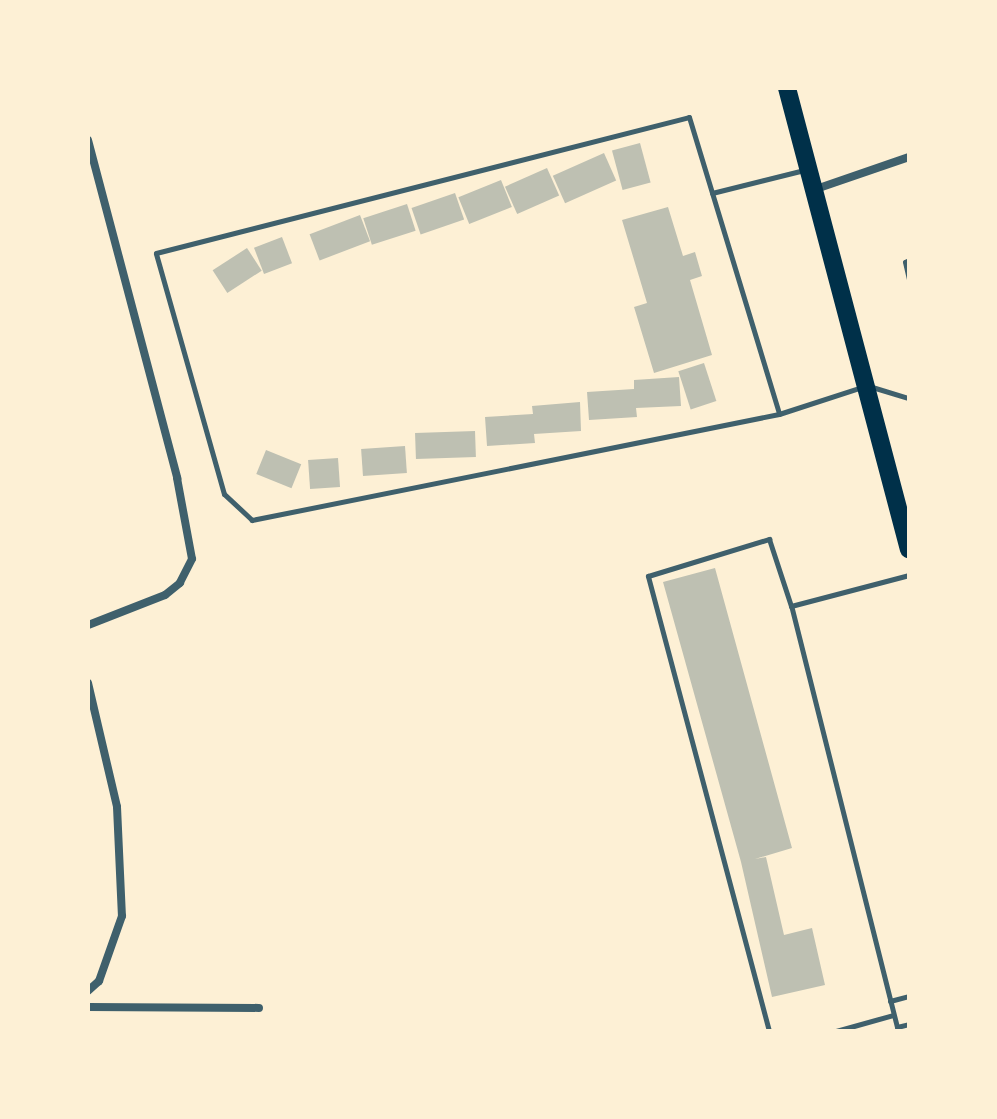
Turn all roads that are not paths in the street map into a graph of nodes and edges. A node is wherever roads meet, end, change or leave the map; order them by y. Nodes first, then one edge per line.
1 (787, 88) edge
2 (88, 140) edge
3 (909, 157) edge
4 (809, 168) junction
5 (815, 189) junction
6 (712, 193) junction
7 (909, 260) edge
8 (909, 280) edge
9 (867, 385) junction
10 (909, 398) edge
11 (779, 414) junction
12 (909, 549) edge
13 (909, 575) edge
14 (791, 606) junction
15 (88, 625) edge
16 (88, 683) edge
17 (88, 991) edge
18 (909, 996) edge
19 (890, 1001) junction
20 (88, 1007) edge
21 (259, 1008) dead end
22 (893, 1015) junction
23 (909, 1024) edge
24 (897, 1029) edge
25 (769, 1031) edge
26 (836, 1031) edge

1 - 4 main road
2 - 15 street
3 - 5 street
4 - 5 main road
4 - 6 lane
5 - 9 main road
6 - 11 lane
6 - 11 lane
7 - 8 lane
9 - 10 lane
9 - 11 lane
9 - 12 main road
13 - 14 lane
14 - 19 lane
14 - 25 lane
16 - 17 street
18 - 19 lane
19 - 22 lane
20 - 21 street
22 - 24 lane
22 - 26 lane
23 - 24 lane

